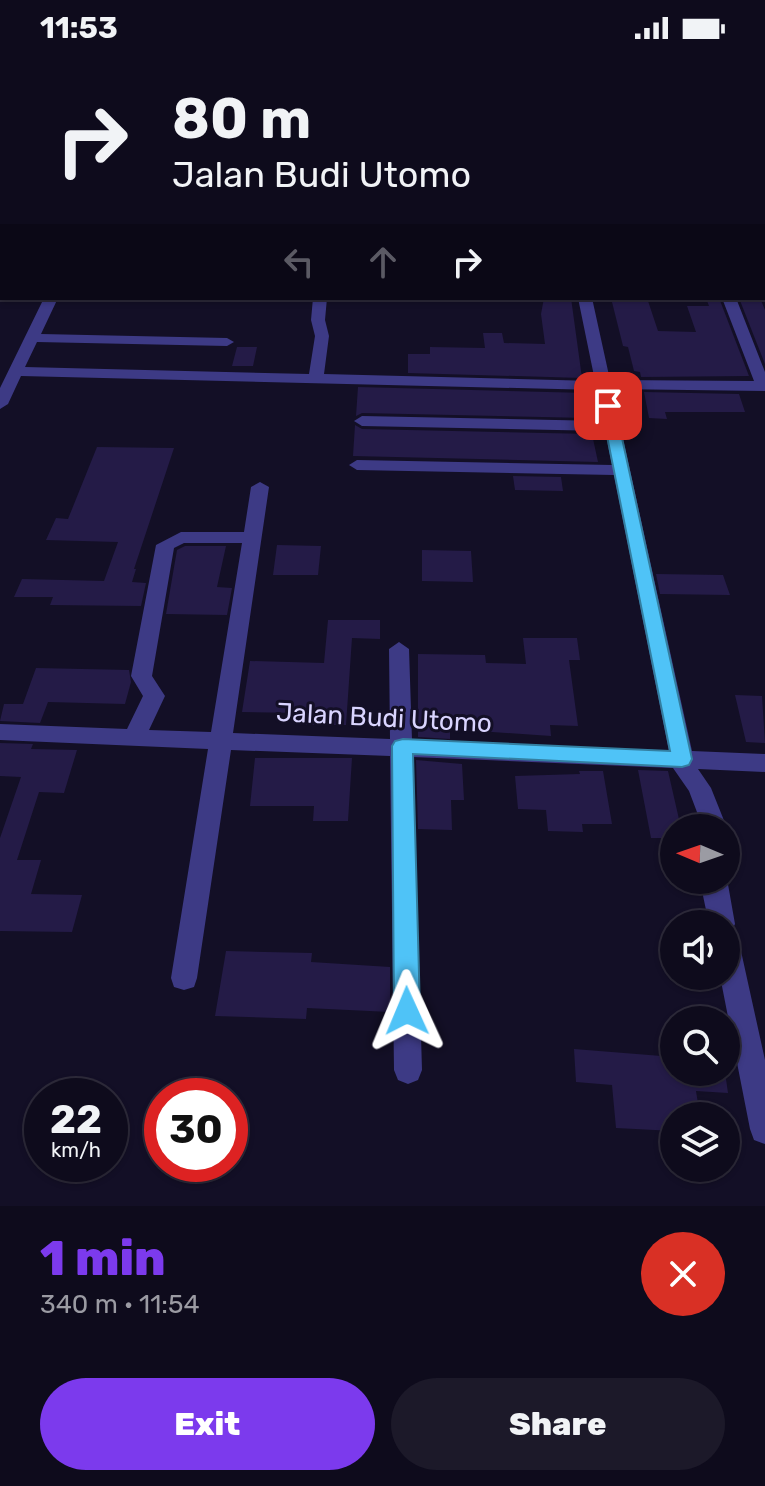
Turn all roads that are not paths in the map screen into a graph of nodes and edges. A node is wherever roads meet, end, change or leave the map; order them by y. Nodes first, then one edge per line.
1 (50, 300) edge
2 (320, 300) edge
3 (585, 300) edge
4 (730, 300) edge
5 (33, 338) junction
6 (227, 342) dead end
7 (17, 371) junction
8 (316, 380) junction
9 (604, 385) junction
10 (764, 386) edge
11 (0, 404) edge
12 (362, 421) dead end
13 (612, 426) junction
14 (357, 465) dead end
15 (623, 470) junction
16 (260, 487) dead end
17 (252, 537) junction
18 (399, 649) dead end
19 (0, 732) edge
20 (135, 736) junction
21 (221, 738) junction
22 (403, 746) junction
23 (680, 759) junction
24 (765, 763) edge
25 (709, 814) edge
26 (184, 978) dead end
27 (736, 990) edge
28 (408, 1070) dead end
29 (765, 1129) edge

1 - 5 street
2 - 8 street
3 - 9 street
4 - 10 street
5 - 6 street
5 - 7 street
7 - 8 street
7 - 11 street
8 - 9 street
9 - 10 street
9 - 13 street
12 - 13 street
13 - 15 street
14 - 15 street
15 - 23 street
16 - 17 street
17 - 20 street
17 - 21 street
18 - 22 street
19 - 20 street, Jalan Budi Utomo
20 - 21 street, Jalan Budi Utomo
21 - 22 street, Jalan Budi Utomo
21 - 26 street
22 - 23 street, Jalan Budi Utomo
22 - 28 street
23 - 24 street, Jalan Budi Utomo
23 - 25 street
27 - 29 street

